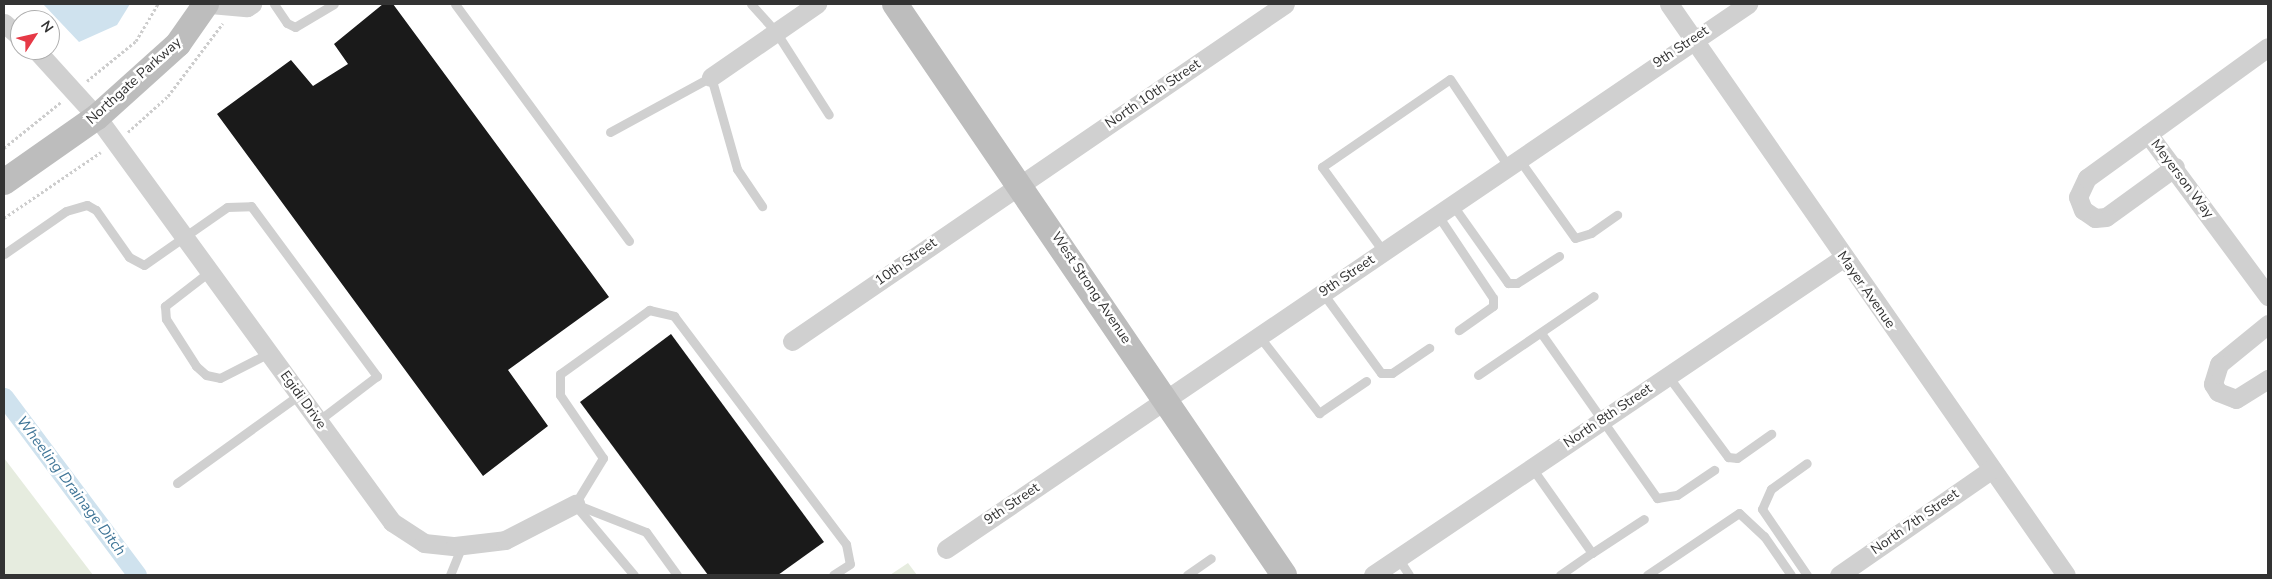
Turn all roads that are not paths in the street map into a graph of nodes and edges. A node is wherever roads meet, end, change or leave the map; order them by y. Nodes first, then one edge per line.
1 (210, 4) edge
2 (252, 4) edge
3 (274, 4) edge
4 (334, 4) edge
5 (456, 4) edge
6 (751, 4) edge
7 (817, 4) edge
8 (895, 4) edge
9 (1285, 4) edge
10 (1669, 4) edge
11 (1748, 4) edge
12 (218, 5) edge
13 (776, 32) junction
14 (1694, 39) junction
15 (2268, 47) edge
16 (45, 60) edge
17 (711, 77) junction
18 (829, 115) dead end
19 (97, 117) junction
20 (610, 132) dead end
21 (2148, 134) junction
22 (1513, 162) junction
23 (2175, 167) junction
24 (4, 182) edge
25 (1021, 184) junction
26 (762, 206) dead end
27 (1444, 209) junction
28 (1617, 215) dead end
29 (184, 237) junction
30 (629, 242) dead end
31 (1383, 251) junction
32 (4, 254) edge
33 (1559, 256) dead end
34 (1843, 258) junction
35 (209, 272) junction
36 (1322, 292) junction
37 (1594, 296) dead end
38 (2268, 296) edge
39 (2268, 324) edge
40 (1459, 330) dead end
41 (1541, 332) junction
42 (1258, 336) junction
43 (792, 341) dead end
44 (1430, 348) dead end
45 (269, 353) junction
46 (1478, 375) dead end
47 (1668, 376) junction
48 (2268, 379) edge
49 (1366, 382) dead end
50 (299, 395) junction
51 (1166, 399) junction
52 (1602, 420) junction
53 (318, 421) junction
54 (1771, 434) dead end
55 (1807, 463) dead end
56 (1532, 468) junction
57 (1992, 469) junction
58 (1714, 470) dead end
59 (177, 483) dead end
60 (574, 504) junction
61 (1644, 518) dead end
62 (462, 545) junction
63 (946, 549) dead end
64 (1592, 553) junction
65 (1211, 558) dead end
66 (1398, 558) junction
67 (450, 575) edge
68 (634, 575) edge
69 (677, 575) edge
70 (833, 575) edge
71 (1187, 575) edge
72 (1284, 575) edge
73 (1373, 575) edge
74 (1409, 575) edge
75 (1560, 575) edge
76 (1647, 575) edge
77 (1791, 575) edge
78 (1807, 575) edge
79 (1839, 575) edge
80 (2066, 575) edge

1 - 12 street
2 - 12 street
3 - 4 lane
5 - 30 lane
6 - 13 lane
7 - 13 street
8 - 25 street, West Strong Avenue
9 - 25 street, North 10th Street
10 - 14 street, Mayer Avenue
11 - 14 street, 9th Street
12 - 19 street, Northgate Parkway
13 - 17 street
13 - 18 lane
14 - 22 street, 9th Street
14 - 34 street, Mayer Avenue
15 - 21 street, Meyerson Way
16 - 19 street, Egidi Drive
17 - 20 lane
17 - 26 lane
19 - 24 street, Northgate Parkway
19 - 29 street, Egidi Drive
21 - 23 street, Meyerson Way
21 - 23 street
22 - 27 street, 9th Street
22 - 28 lane
22 - 31 lane
23 - 38 street, Meyerson Way
25 - 43 street, 10th Street
25 - 51 street, West Strong Avenue
27 - 31 street, 9th Street
27 - 33 lane
27 - 40 lane
29 - 32 lane
29 - 35 street, Egidi Drive
29 - 53 lane
31 - 36 street, 9th Street
34 - 47 street, North 8th Street
34 - 57 street, Mayer Avenue
35 - 45 street, Egidi Drive
35 - 45 lane
36 - 42 street, 9th Street
36 - 44 lane
37 - 41 lane
39 - 48 street
41 - 46 lane
41 - 52 lane
42 - 49 lane
42 - 51 street, 9th Street
45 - 50 street, Egidi Drive
47 - 52 street, North 8th Street
47 - 54 lane
50 - 53 street, Egidi Drive
50 - 59 lane
51 - 63 street, 9th Street
51 - 72 street, West Strong Avenue
52 - 56 street, North 8th Street
52 - 58 lane
53 - 62 street, Egidi Drive
55 - 78 lane
56 - 64 lane
56 - 66 street, North 8th Street
57 - 79 street, North 7th Street
57 - 80 street, Mayer Avenue
60 - 62 street, Egidi Drive
60 - 68 lane
60 - 69 lane
60 - 70 lane
61 - 64 lane
62 - 67 lane
64 - 75 lane
65 - 71 lane
66 - 73 street, North 8th Street
66 - 74 lane
76 - 77 lane

